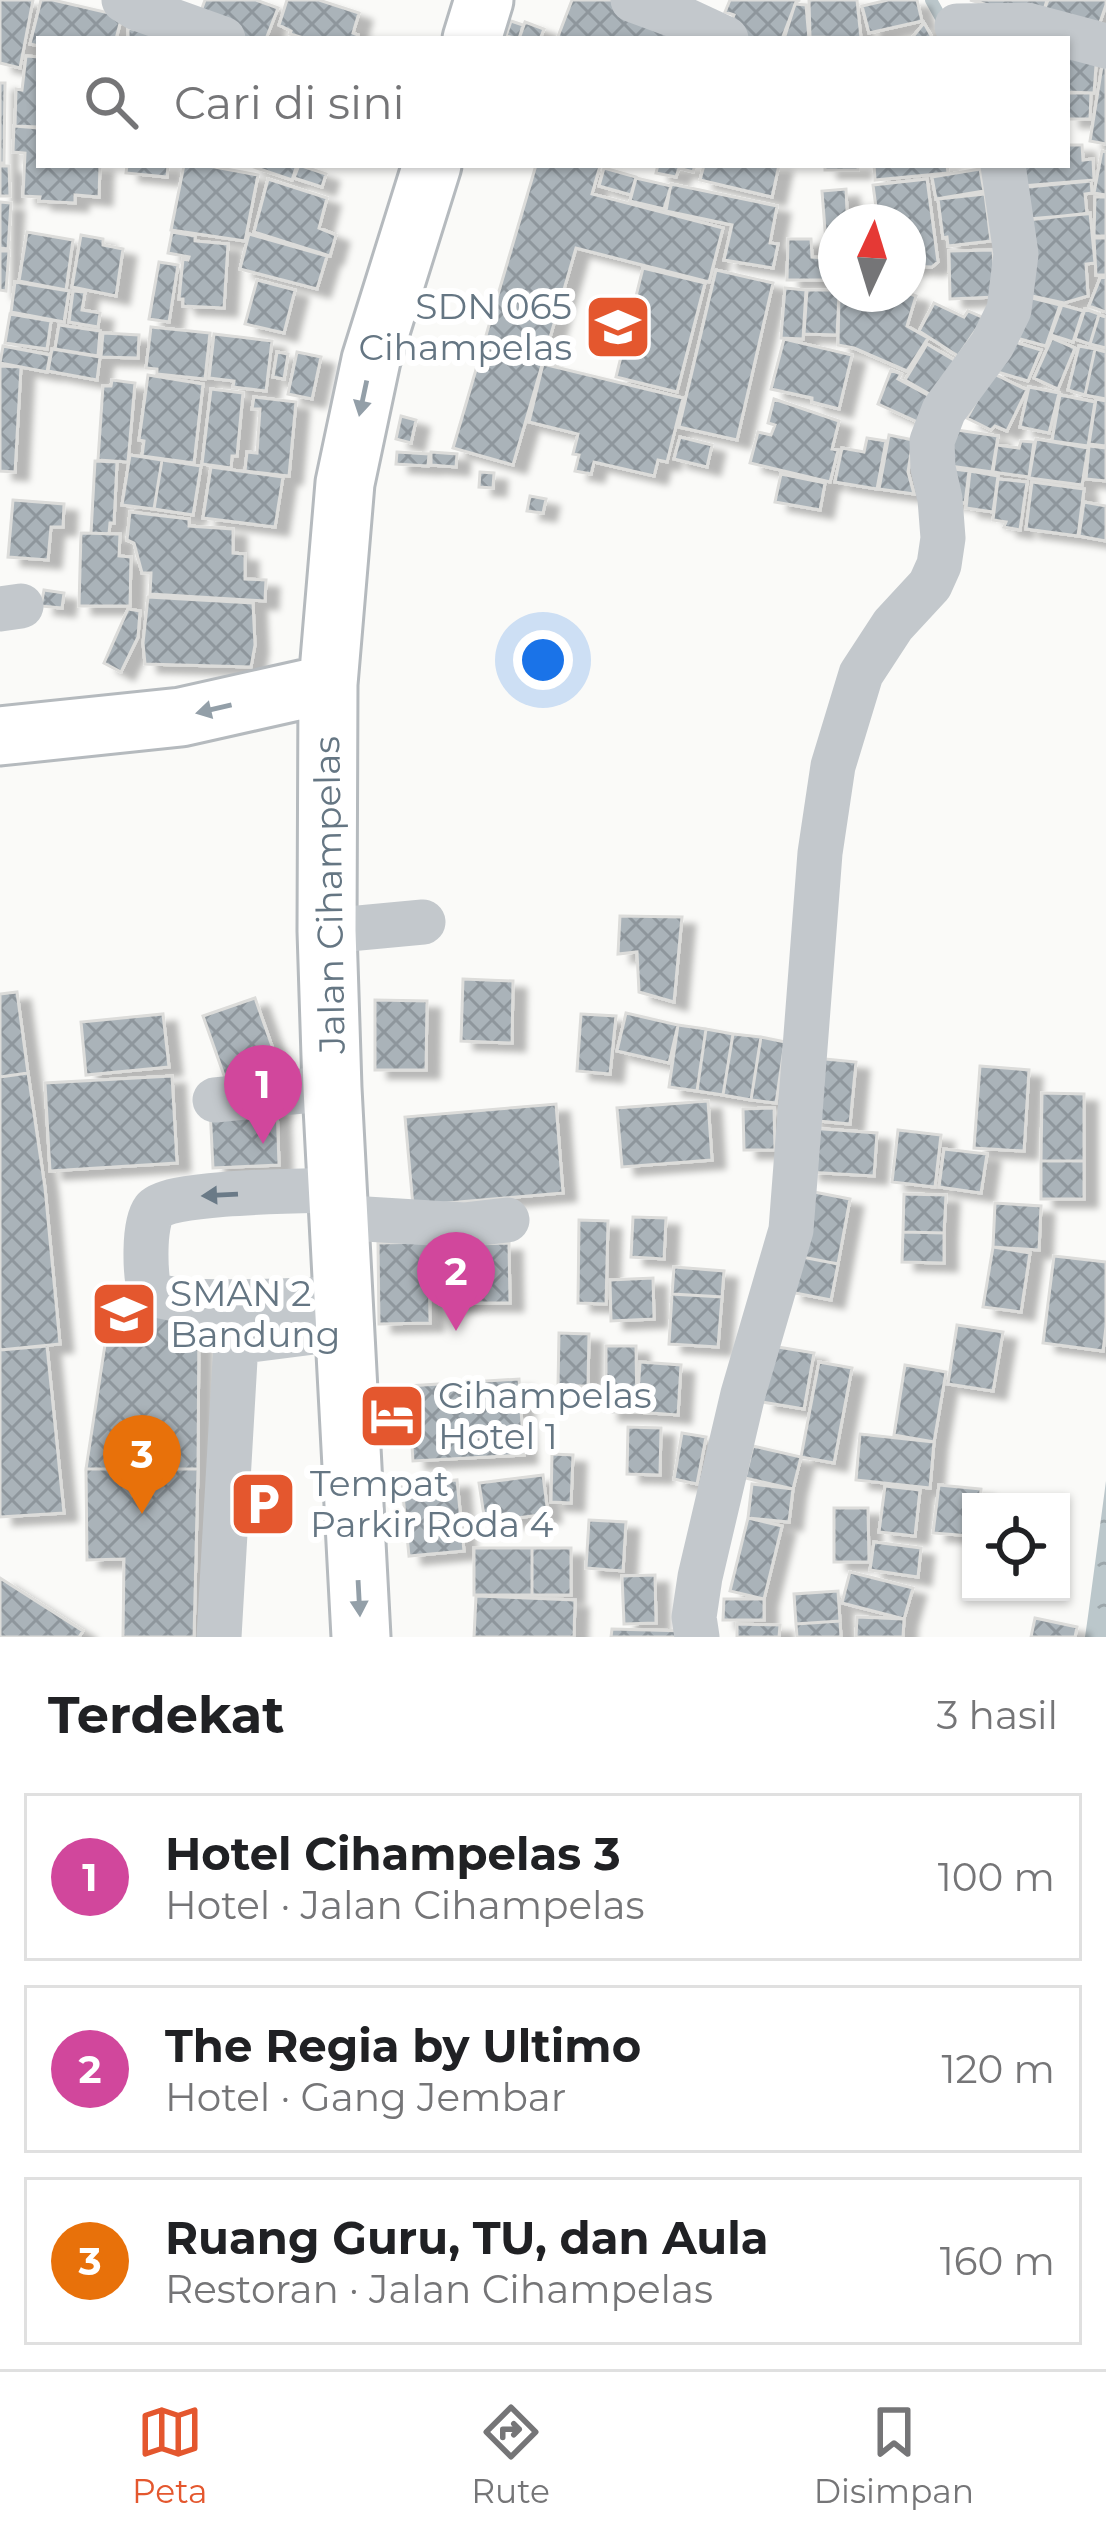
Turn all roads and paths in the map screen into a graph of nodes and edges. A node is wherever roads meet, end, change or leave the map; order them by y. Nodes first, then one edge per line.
1 (124, 0) edge
2 (484, 0) edge
3 (633, 0) edge
4 (956, 28) edge
5 (215, 36) edge
6 (473, 36) edge
7 (720, 36) edge
8 (1069, 36) edge
9 (1070, 36) edge
10 (1106, 46) edge
11 (431, 168) edge
12 (1003, 168) edge
13 (328, 684) junction
14 (0, 736) edge
15 (423, 922) dead end
16 (327, 932) junction
17 (332, 1088) junction
18 (215, 1100) dead end
19 (338, 1205) junction
20 (507, 1220) dead end
21 (344, 1313) junction
22 (219, 1637) edge
23 (361, 1637) edge
24 (697, 1637) edge

1 - 5 street
2 - 6 main road
3 - 7 street
4 - 8 street
9 - 10 street
11 -> 13 main road, Jalan Cihampelas
12 - 24 street
13 -> 14 main road
13 - 16 main road, Jalan Cihampelas
15 - 16 street
16 - 17 main road, Jalan Cihampelas
17 - 18 street
17 - 19 main road, Jalan Cihampelas
19 - 20 street
19 - 21 main road, Jalan Cihampelas
19 -> 21 street
21 - 22 street
21 -> 23 main road, Jalan Cihampelas

